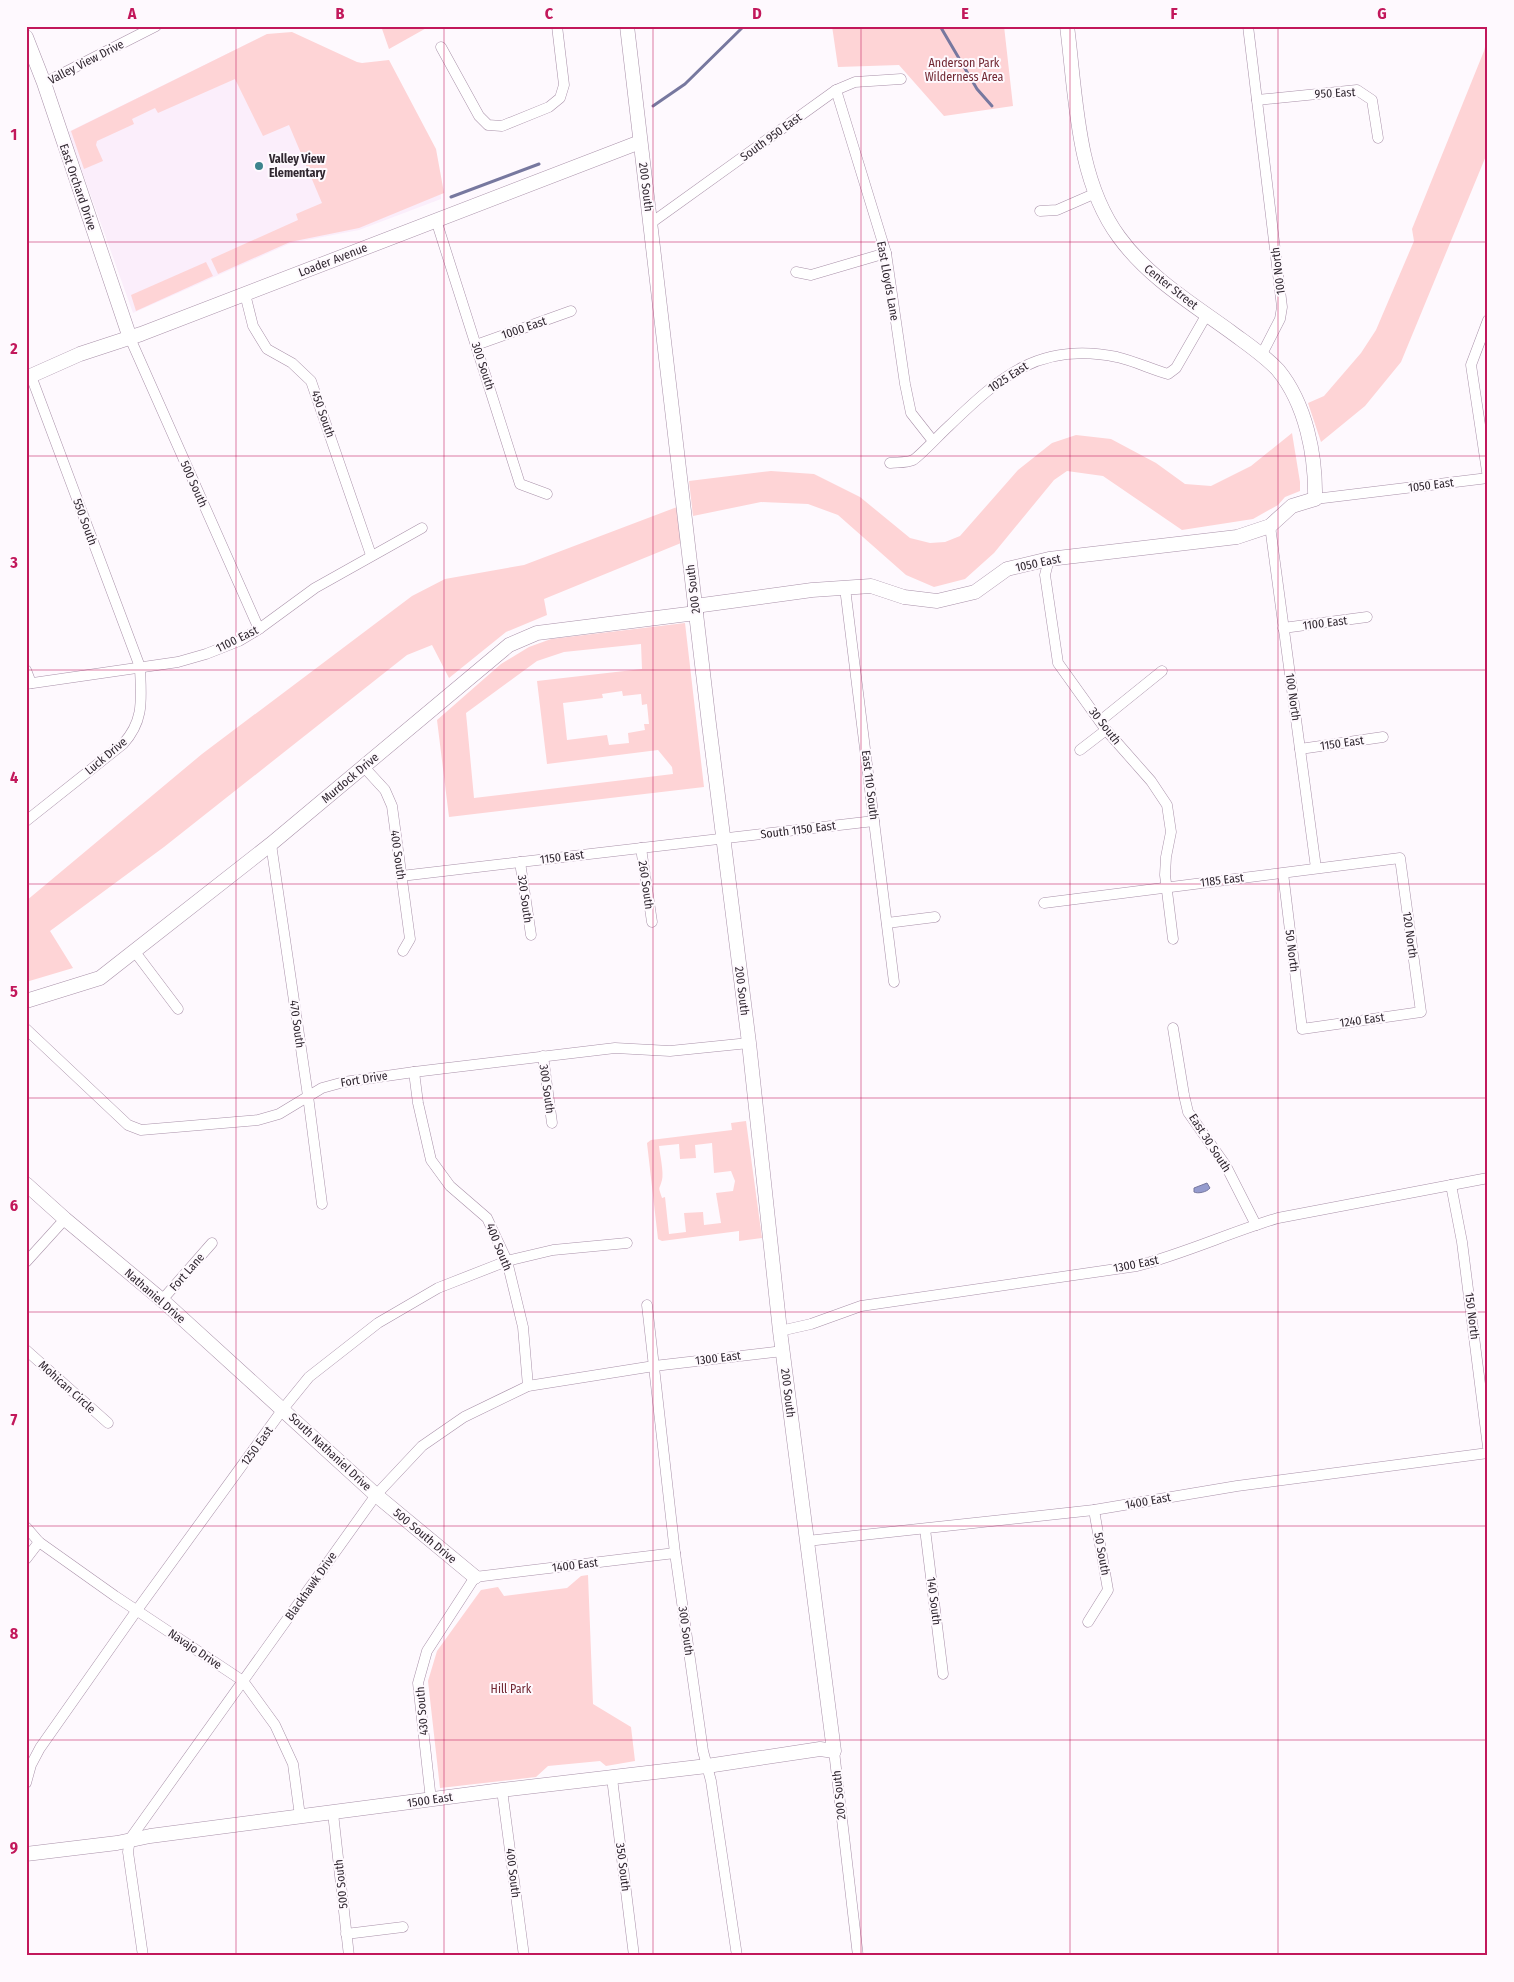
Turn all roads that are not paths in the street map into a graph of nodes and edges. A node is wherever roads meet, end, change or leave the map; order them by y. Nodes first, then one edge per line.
1 (156, 26) edge
2 (557, 26) edge
3 (627, 26) edge
4 (1068, 26) edge
5 (1248, 26) edge
6 (26, 37) edge
7 (442, 47) dead end
8 (902, 79) dead end
9 (44, 84) junction
10 (836, 90) junction
11 (1258, 100) junction
12 (1378, 138) dead end
13 (640, 142) junction
14 (1096, 193) junction
15 (1040, 211) dead end
16 (436, 220) junction
17 (651, 223) junction
18 (886, 253) junction
19 (796, 272) dead end
20 (245, 294) junction
21 (571, 311) dead end
22 (1207, 314) junction
23 (1488, 320) edge
24 (130, 338) junction
25 (476, 345) junction
26 (1262, 354) junction
27 (29, 376) edge
28 (933, 441) junction
29 (890, 463) dead end
30 (1488, 478) edge
31 (547, 494) dead end
32 (1315, 499) junction
33 (1270, 526) junction
34 (422, 528) dead end
35 (371, 555) junction
36 (1048, 559) junction
37 (845, 588) junction
38 (695, 610) junction
39 (1366, 617) dead end
40 (1283, 628) junction
41 (259, 629) junction
42 (140, 668) junction
43 (26, 670) edge
44 (1162, 671) dead end
45 (29, 683) edge
46 (1100, 720) junction
47 (1106, 730) junction
48 (1384, 737) dead end
49 (1300, 749) junction
50 (1080, 750) dead end
51 (364, 766) junction
52 (26, 821) edge
53 (874, 821) junction
54 (723, 839) junction
55 (271, 844) junction
56 (641, 848) junction
57 (1400, 858) joint
58 (520, 862) junction
59 (1316, 868) junction
60 (1283, 873) junction
61 (401, 876) junction
62 (1167, 887) junction
63 (1044, 902) dead end
64 (935, 917) dead end
65 (652, 922) dead end
66 (887, 923) junction
67 (530, 935) dead end
68 (1173, 939) dead end
69 (403, 951) dead end
70 (135, 952) junction
71 (894, 982) dead end
72 (26, 1001) edge
73 (178, 1009) dead end
74 (1421, 1012) joint
75 (1173, 1028) dead end
76 (26, 1029) edge
77 (1302, 1029) joint
78 (749, 1043) junction
79 (543, 1056) junction
80 (414, 1072) junction
81 (308, 1096) junction
82 (552, 1123) dead end
83 (1488, 1178) edge
84 (26, 1184) edge
85 (1451, 1185) junction
86 (322, 1204) dead end
87 (65, 1219) junction
88 (1256, 1225) junction
89 (212, 1243) dead end
90 (627, 1244) dead end
91 (507, 1261) junction
92 (26, 1262) edge
93 (162, 1300) junction
94 (647, 1305) dead end
95 (780, 1331) junction
96 (26, 1350) edge
97 (783, 1351) junction
98 (654, 1366) junction
99 (528, 1386) junction
100 (283, 1409) junction
101 (108, 1423) dead end
102 (1488, 1447) edge
103 (1488, 1453) edge
104 (376, 1495) junction
105 (1094, 1510) junction
106 (26, 1527) edge
107 (925, 1529) junction
108 (39, 1542) junction
109 (808, 1542) junction
110 (675, 1553) junction
111 (26, 1559) edge
112 (474, 1577) junction
113 (137, 1610) junction
114 (1088, 1622) dead end
115 (943, 1674) dead end
116 (243, 1682) junction
117 (834, 1751) junction
118 (707, 1766) junction
119 (612, 1778) junction
120 (26, 1783) edge
121 (502, 1790) junction
122 (431, 1800) junction
123 (333, 1813) junction
124 (300, 1816) junction
125 (130, 1839) junction
126 (26, 1854) edge
127 (403, 1927) dead end
128 (346, 1934) junction
129 (738, 1955) edge
130 (144, 1956) edge
131 (349, 1956) edge
132 (524, 1956) edge
133 (634, 1956) edge
134 (858, 1956) edge

1 - 9 street, Valley View Drive
2 - 7 street
3 - 13 street, 200 South
4 - 14 street, Center Street
5 - 11 street, 100 North
6 - 9 street, East Orchard Drive
8 - 10 street, South 950 East
9 - 24 street, East Orchard Drive
10 - 17 street, South 950 East
10 - 18 street, East Lloyds Lane
11 - 12 street, 950 East
11 - 26 street, 100 North
13 - 16 street, Loader Avenue
13 - 17 street, 200 South
14 - 15 street
14 - 22 street, Center Street
16 - 20 street, Loader Avenue
16 - 25 street, 300 South
17 - 38 street, 200 South
18 - 19 street
18 - 28 street, East Lloyds Lane
20 - 24 street, Loader Avenue
20 - 35 street, 450 South
21 - 25 street, 1000 East
22 - 26 street, Center Street
22 - 28 street, 1025 East
23 - 30 street
24 - 27 street, Loader Avenue
24 - 41 street, 500 South
25 - 31 street, 300 South
26 - 32 street
27 - 42 street, 550 South
28 - 29 street, 1025 East
30 - 32 street, 1050 East
32 - 33 street
33 - 36 street, 1050 East
33 - 40 street, 100 North
34 - 35 street, 1100 East
35 - 41 street, 1100 East
36 - 37 street, 1050 East
36 - 46 street, 30 South
37 - 38 street, 1050 East
37 - 53 street, East 110 South
38 - 51 street, Murdock Drive
38 - 54 street, 200 South
39 - 40 street, 1100 East
40 - 49 street, 100 North
41 - 42 street, 1100 East
42 - 45 street, 1100 East
42 - 52 street, Luck Drive
43 - 45 street
44 - 46 street
46 - 47 street, 30 South
47 - 50 street
47 - 62 street, 30 South
48 - 49 street, 1150 East
49 - 59 street, 100 North
51 - 55 street, Murdock Drive
51 - 61 street, 400 South
53 - 54 street, South 1150 East
53 - 66 street, East 110 South
54 - 56 street, 1150 East
54 - 78 street, 200 South
55 - 70 street, Murdock Drive
55 - 81 street, 470 South
56 - 58 street, 1150 East
56 - 65 street, 260 South
57 - 59 street, 1185 East
57 - 74 street, 120 North
58 - 61 street, 1150 East
58 - 67 street, 320 South
59 - 60 street, 1185 East
60 - 62 street, 1185 East
60 - 77 street, 50 North
61 - 69 street, 400 South
62 - 63 street, 1185 East
62 - 68 street, 30 South
64 - 66 street
66 - 71 street, East 110 South
70 - 72 street, Murdock Drive
70 - 73 street
74 - 77 street, 1240 East
75 - 88 street, East 30 South
76 - 81 street, Fort Drive
78 - 79 street, Fort Drive
78 - 95 street, 200 South
79 - 80 street, Fort Drive
79 - 82 street, 300 South
80 - 81 street, Fort Drive
80 - 91 street, 400 South
81 - 86 street, 470 South
83 - 85 street, 1300 East
84 - 87 street, Nathaniel Drive
85 - 88 street, 1300 East
85 - 102 street, 150 North
87 - 92 street
87 - 93 street, Nathaniel Drive
88 - 95 street, 1300 East
89 - 93 street, Fort Lane
90 - 91 street, 1250 East
91 - 99 street, 400 South
91 - 100 street, 1250 East
93 - 100 street, Nathaniel Drive
94 - 98 street, 300 South
95 - 97 street, 200 South
96 - 101 street, Mohican Circle
97 - 98 street, 1300 East
97 - 109 street, 200 South
98 - 99 street, Blackhawk Drive
98 - 110 street, 300 South
99 - 104 street, Blackhawk Drive
100 - 104 street, South Nathaniel Drive
100 - 113 street, 1250 East
103 - 105 street, 1400 East
104 - 112 street, 500 South Drive
104 - 116 street, Blackhawk Drive
105 - 107 street, 1400 East
105 - 114 street, 50 South
106 - 108 street, Navajo Drive
107 - 109 street, 1400 East
107 - 115 street, 140 South
108 - 111 street
108 - 113 street, Navajo Drive
109 - 117 street, 200 South
110 - 112 street, 1400 East
110 - 118 street, 300 South
112 - 122 street, 430 South
113 - 116 street, Navajo Drive
113 - 120 street, 1250 East
116 - 124 street, Navajo Drive
116 - 125 street, Blackhawk Drive
117 - 118 street, 1500 East
117 - 134 street, 200 South
118 - 119 street, 1500 East
118 - 129 street, 300 South
119 - 121 street, 1500 East
119 - 133 street, 350 South
121 - 122 street, 1500 East
121 - 132 street, 400 South
122 - 123 street, 1500 East
123 - 124 street, 1500 East
123 - 128 street, 500 South
124 - 125 street, 1500 East
125 - 126 street, 1500 East
125 - 130 street
127 - 128 street
128 - 131 street, 500 South

